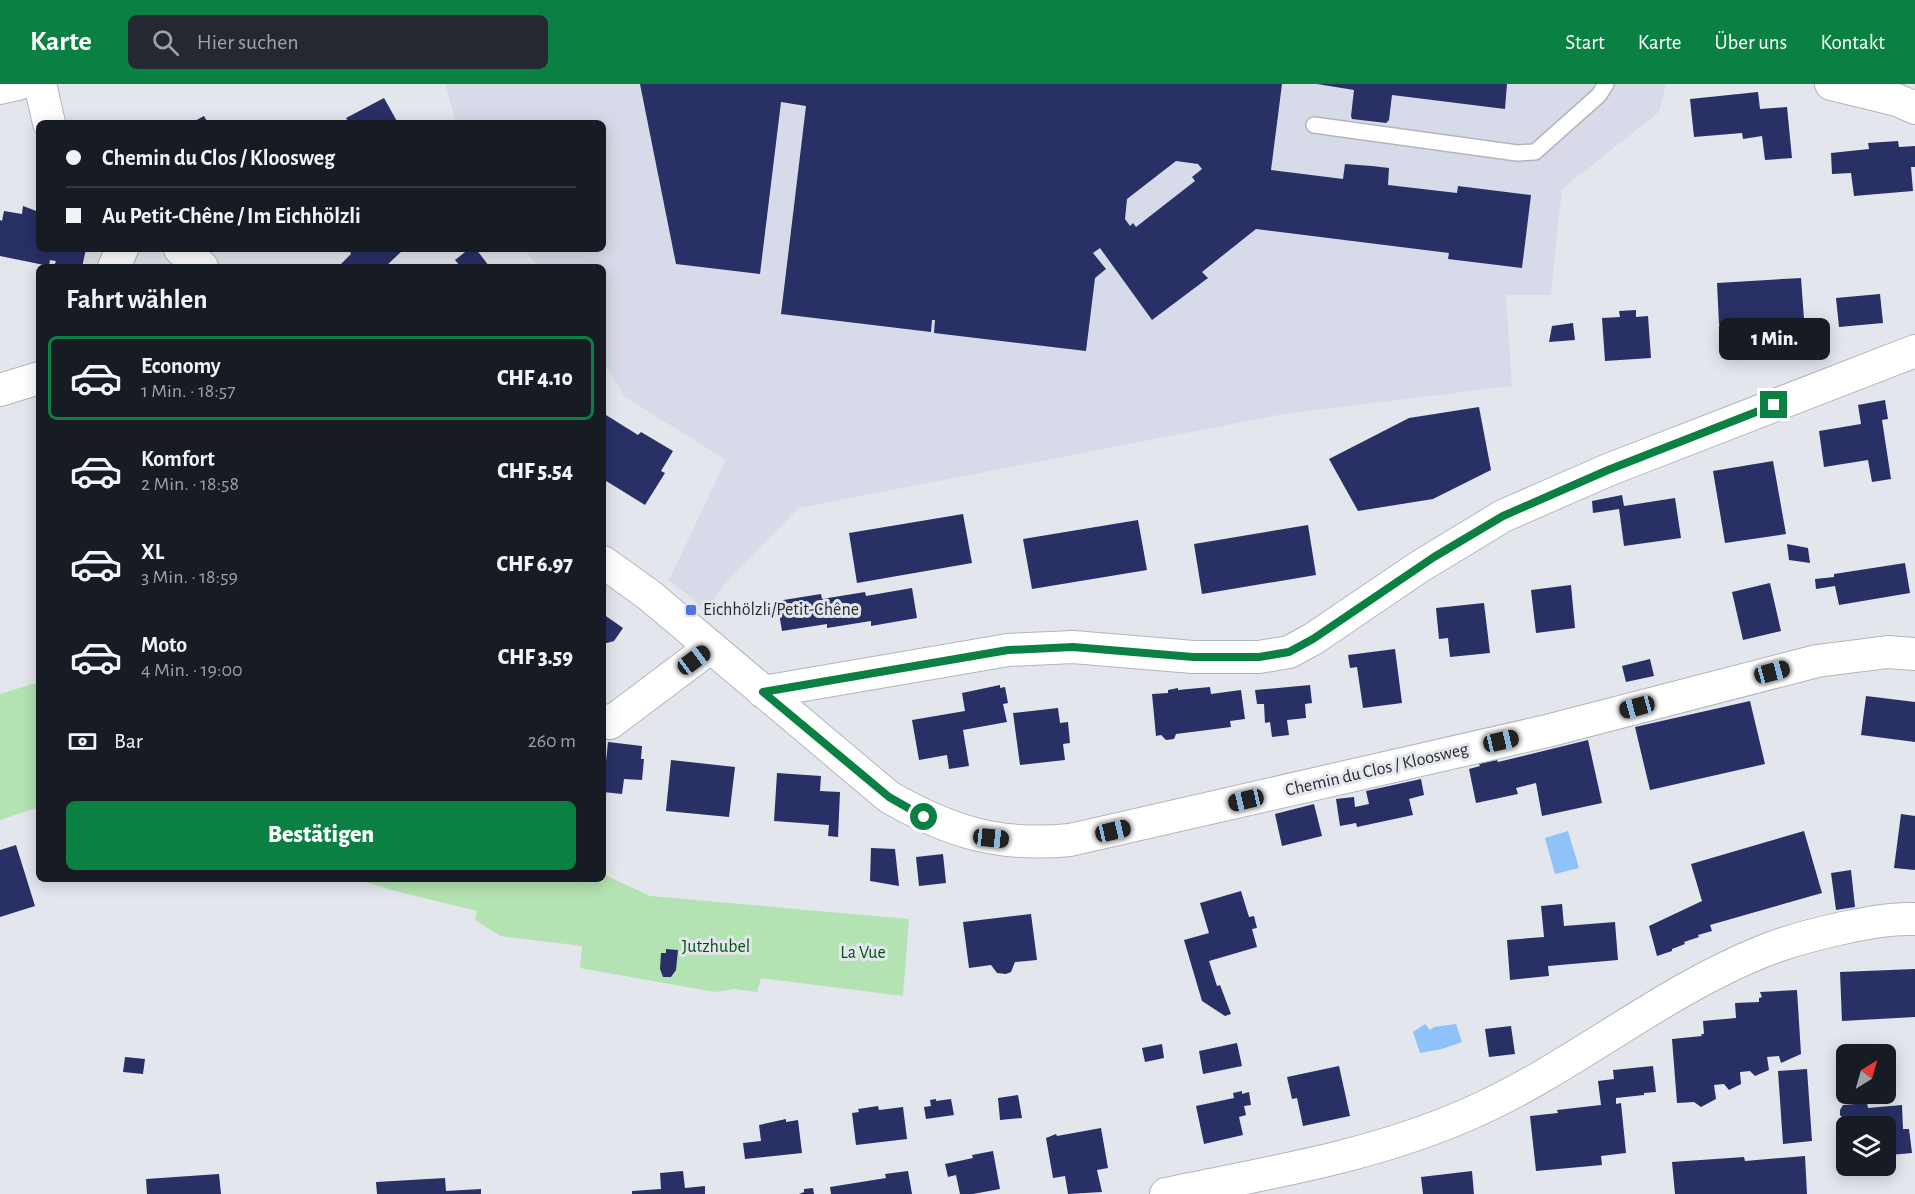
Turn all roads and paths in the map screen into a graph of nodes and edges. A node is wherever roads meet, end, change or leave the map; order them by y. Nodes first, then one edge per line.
1 (18, 84) edge
2 (40, 84) edge
3 (1606, 84) edge
4 (1831, 84) edge
5 (0, 88) edge
6 (1915, 108) edge
7 (48, 120) edge
8 (1314, 125) dead end
9 (184, 252) edge
10 (198, 264) edge
11 (1915, 351) edge
12 (36, 379) edge
13 (0, 390) edge
14 (606, 564) edge
15 (711, 647) junction
16 (1915, 654) edge
17 (763, 692) junction
18 (606, 721) edge
19 (1915, 919) edge
20 (1166, 1194) edge

1 - 5 street
2 - 7 street
3 - 8 lane
4 - 6 street
9 - 10 street
11 - 17 street
12 - 13 street
14 - 15 street, Chemin du Clos / Kloosweg
15 - 17 street, Chemin du Clos / Kloosweg
15 - 18 street
16 - 17 street, Chemin du Clos / Kloosweg
19 - 20 street

